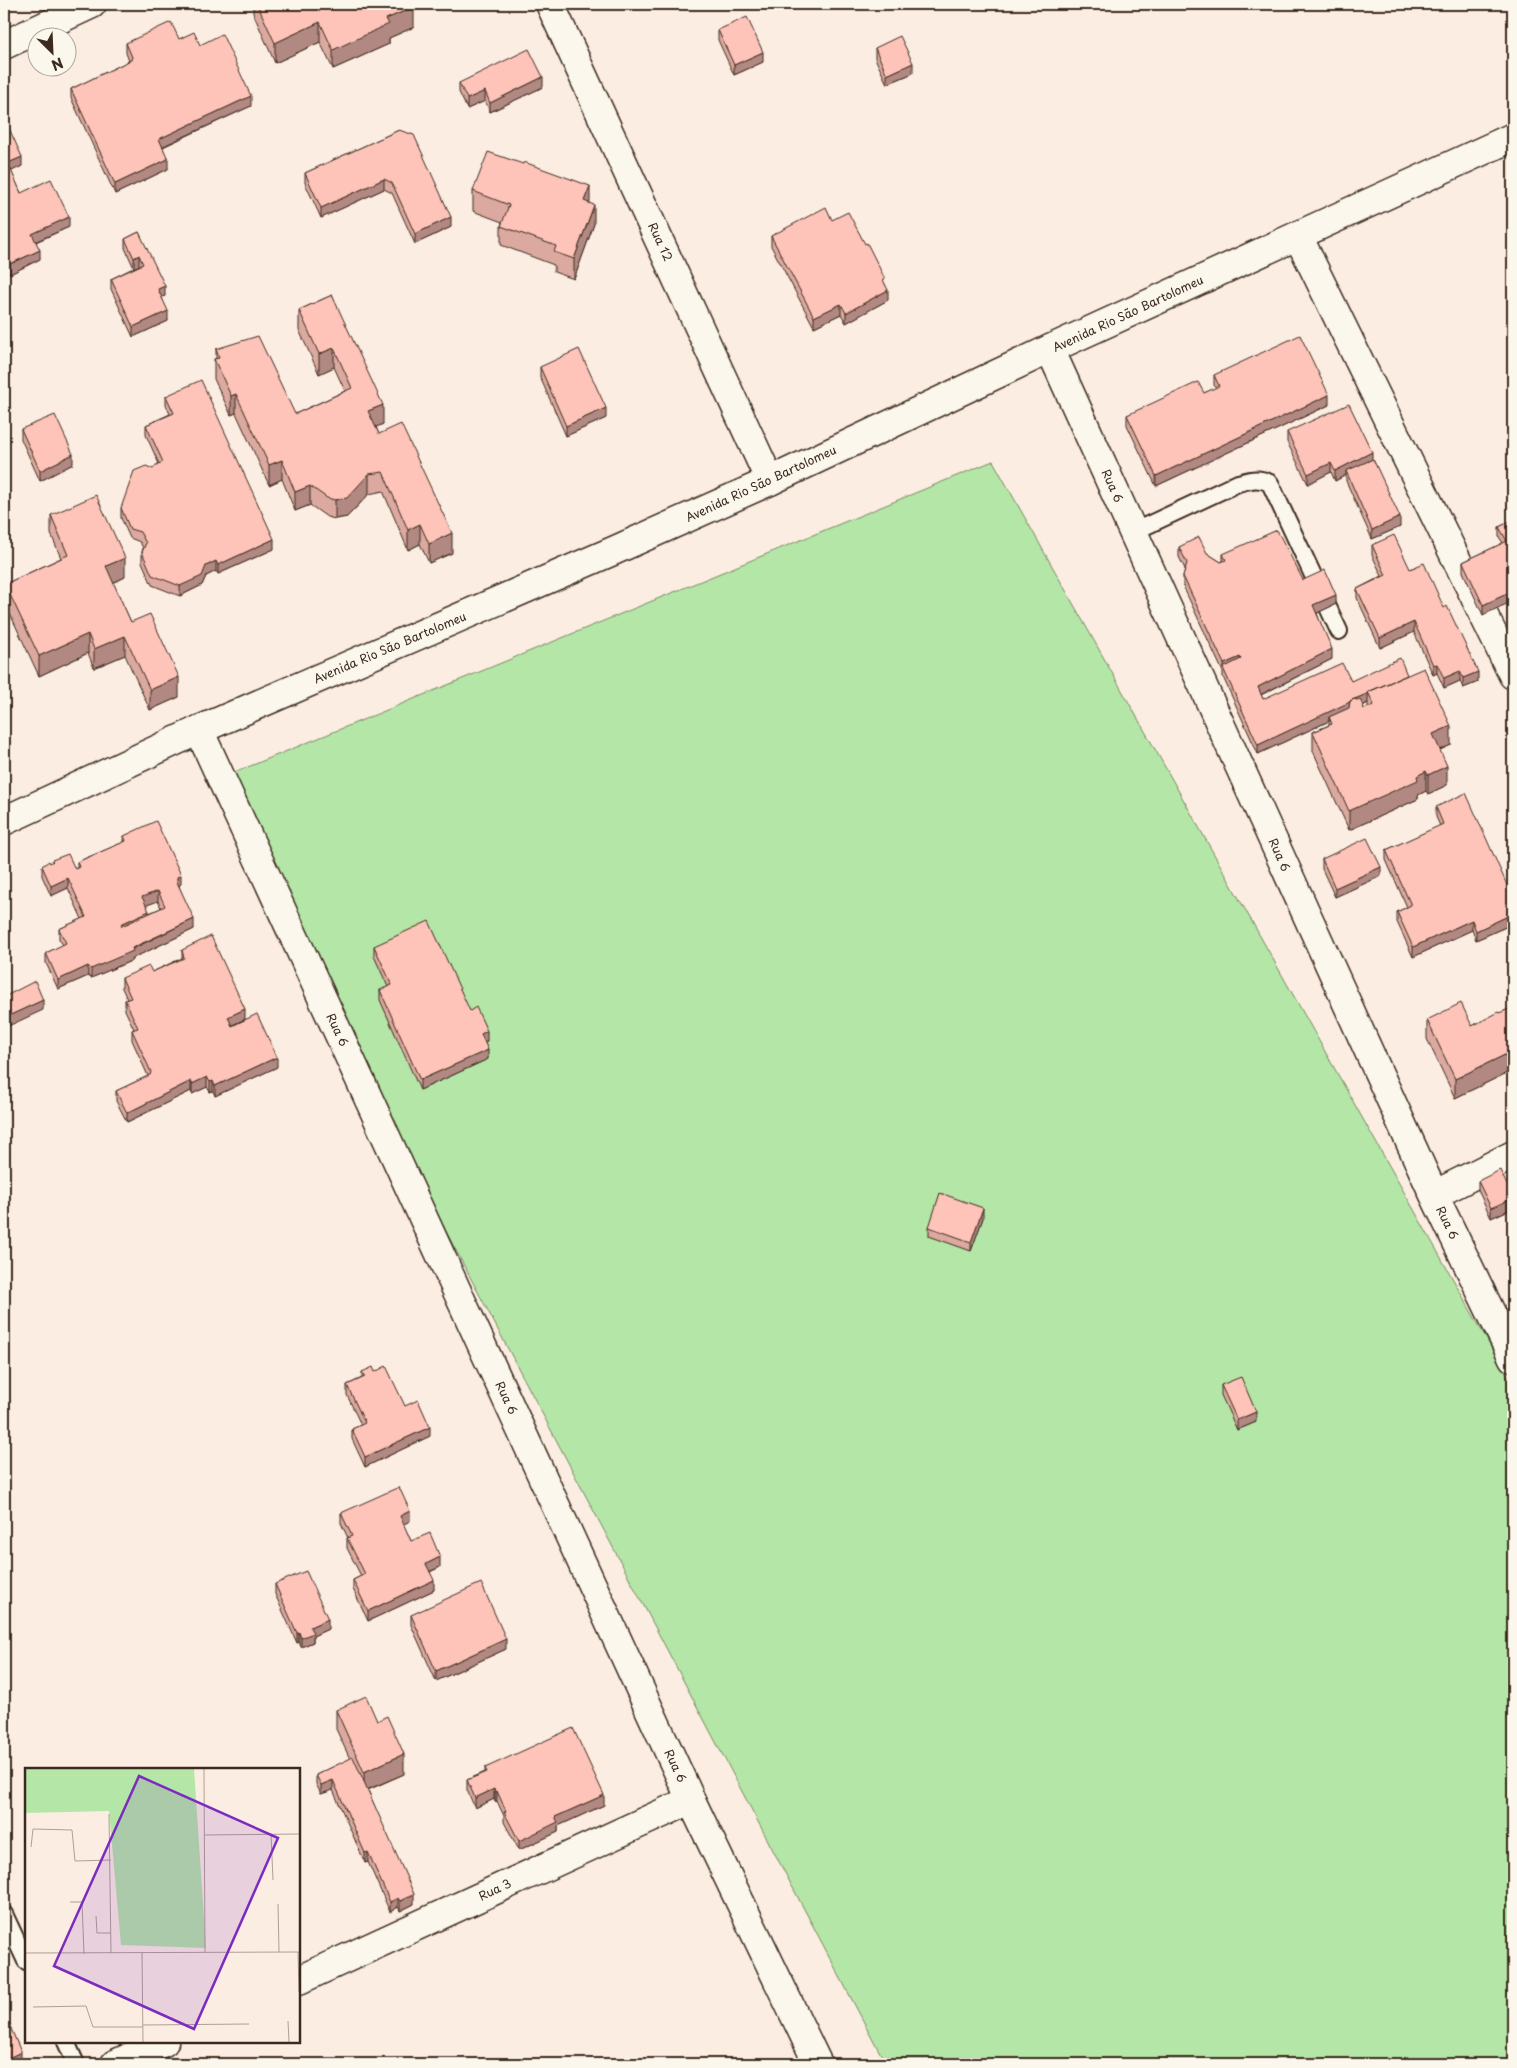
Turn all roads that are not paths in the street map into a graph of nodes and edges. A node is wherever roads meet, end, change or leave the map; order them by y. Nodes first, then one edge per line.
1 (92, 4) edge
2 (550, 4) edge
3 (4, 44) edge
4 (1513, 137) edge
5 (1298, 236) junction
6 (1050, 349) junction
7 (770, 481) junction
8 (1133, 532) junction
9 (1339, 631) dead end
10 (1513, 675) edge
11 (199, 730) junction
12 (4, 821) edge
13 (1513, 1155) edge
14 (1434, 1195) junction
15 (1513, 1358) edge
16 (691, 1800) junction
17 (4, 1914) edge
18 (25, 1959) edge
19 (300, 1980) edge
20 (66, 2043) edge
21 (162, 2043) edge
22 (76, 2064) edge
23 (115, 2064) edge
24 (818, 2064) edge

1 - 3 street
2 - 7 street, Rua 12
4 - 5 street, Avenida Rio São Bartolomeu
5 - 6 street, Avenida Rio São Bartolomeu
5 - 10 street
6 - 7 street, Avenida Rio São Bartolomeu
6 - 8 street, Rua 6
7 - 11 street, Avenida Rio São Bartolomeu
8 - 9 lane
8 - 14 street, Rua 6
11 - 12 street, Avenida Rio São Bartolomeu
11 - 16 street, Rua 6
13 - 14 street
14 - 15 street, Rua 6
16 - 19 street, Rua 3
16 - 24 street, Rua 6
17 - 18 lane
20 - 22 lane
21 - 23 street

